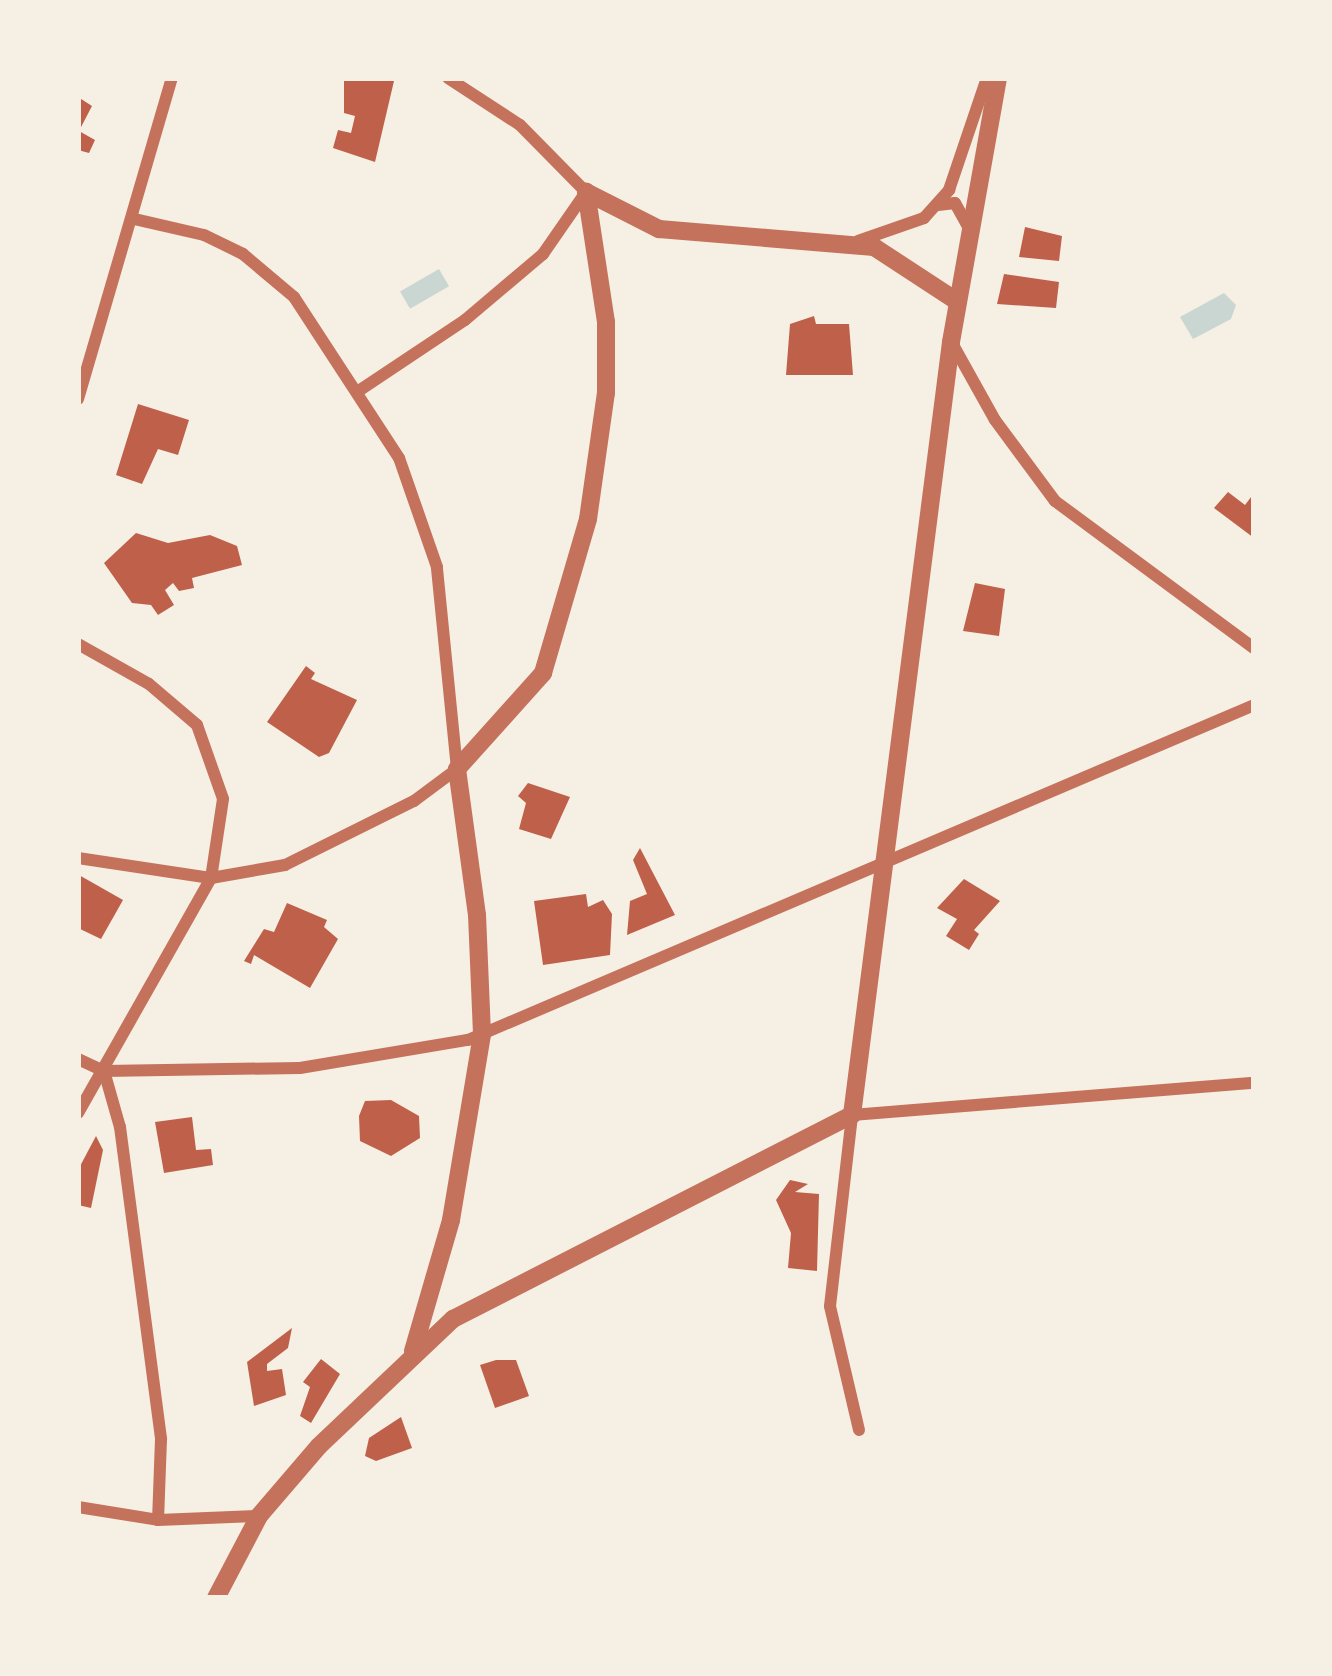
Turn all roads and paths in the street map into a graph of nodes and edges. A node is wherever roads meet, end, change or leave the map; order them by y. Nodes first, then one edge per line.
1 (172, 78) edge
2 (448, 78) edge
3 (987, 78) edge
4 (998, 78) edge
5 (586, 192) junction
6 (937, 205) junction
7 (134, 219) junction
8 (970, 233) junction
9 (845, 244) junction
10 (958, 302) junction
11 (952, 343) junction
12 (357, 392) junction
13 (78, 399) edge
14 (78, 644) edge
15 (1254, 648) edge
16 (1254, 705) edge
17 (457, 769) junction
18 (78, 858) edge
19 (882, 859) junction
20 (211, 878) junction
21 (482, 1034) junction
22 (78, 1059) edge
23 (104, 1070) junction
24 (1254, 1083) edge
25 (78, 1113) edge
26 (852, 1114) junction
27 (413, 1351) junction
28 (860, 1430) dead end
29 (78, 1507) edge
30 (259, 1516) junction
31 (158, 1520) junction
32 (216, 1598) edge

1 - 7 street
2 - 5 street
3 - 6 street
4 - 8 street
5 - 9 street
5 - 12 street
5 - 17 street
6 - 8 street
6 - 9 street
7 - 12 street
7 - 13 street
8 - 10 street
9 - 10 street
10 - 11 street
11 - 15 street
11 - 19 street
12 - 17 street
14 - 20 street
16 - 19 street
17 - 20 street
17 - 21 street
18 - 20 street
19 - 21 street
19 - 26 street
20 - 23 street
21 - 23 street
21 - 27 street
22 - 23 street
23 - 25 street
23 - 31 street
24 - 26 street
26 - 27 street
26 - 28 street
27 - 30 street
29 - 31 street
30 - 31 street
30 - 32 street

